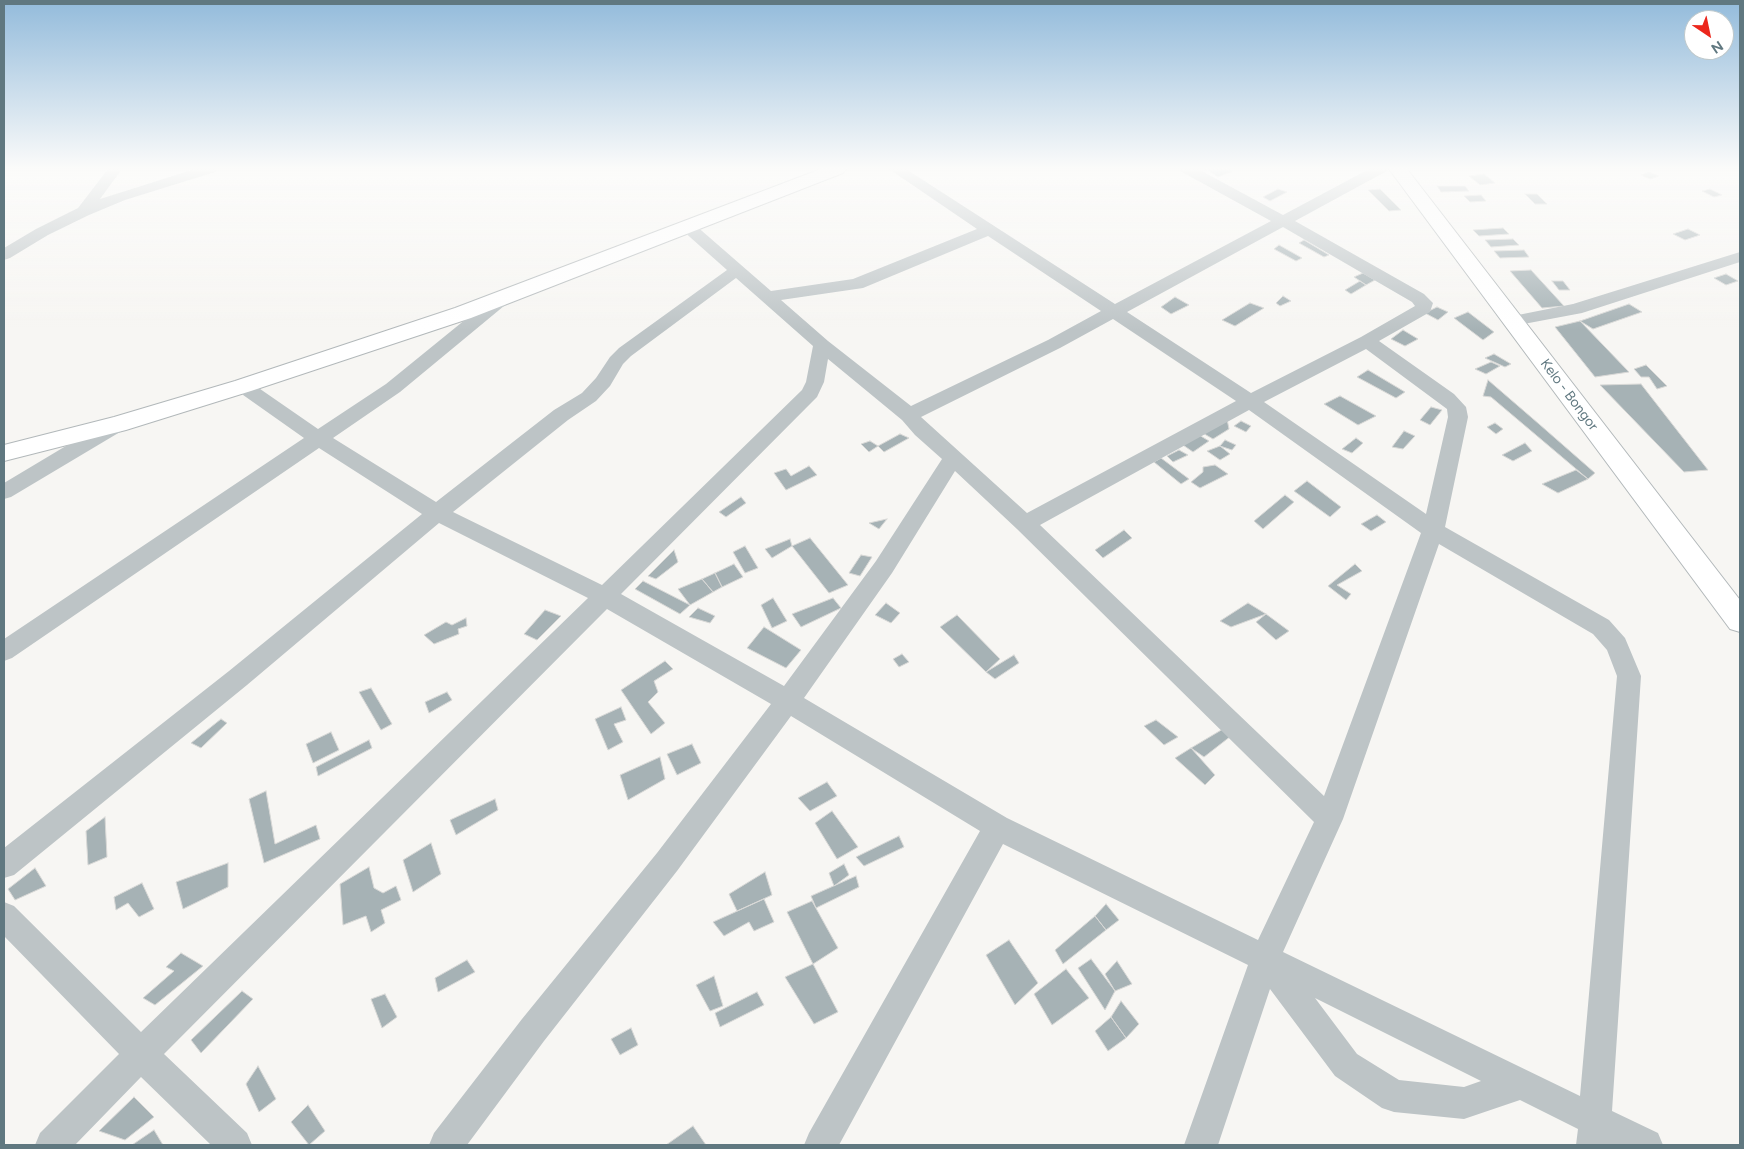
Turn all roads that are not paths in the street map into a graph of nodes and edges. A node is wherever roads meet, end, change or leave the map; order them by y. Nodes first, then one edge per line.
1 (61, 223) edge
2 (699, 223) edge
3 (978, 223) edge
4 (1280, 223) edge
5 (1286, 223) edge
6 (1439, 223) edge
7 (688, 227) junction
8 (989, 230) junction
9 (4, 254) edge
10 (1740, 257) edge
11 (737, 270) junction
12 (504, 297) junction
13 (768, 297) junction
14 (1114, 310) junction
15 (1513, 321) junction
16 (1367, 341) junction
17 (822, 345) junction
18 (243, 386) junction
19 (1250, 401) junction
20 (909, 415) junction
21 (118, 424) junction
22 (319, 440) junction
23 (4, 453) edge
24 (952, 459) junction
25 (4, 492) edge
26 (437, 513) junction
27 (1025, 523) junction
28 (1433, 530) junction
29 (604, 596) junction
30 (1740, 621) edge
31 (4, 651) edge
32 (788, 701) junction
33 (1329, 819) junction
34 (998, 827) junction
35 (4, 865) edge
36 (4, 916) edge
37 (1265, 958) junction
38 (141, 1054) junction
39 (1521, 1084) junction
40 (1594, 1133) edge
41 (52, 1145) edge
42 (235, 1145) edge
43 (446, 1145) edge
44 (821, 1145) edge
45 (1201, 1145) edge
46 (1646, 1145) edge

1 - 9 street
2 - 7 highway
3 - 8 street
4 - 14 street
5 - 16 street
6 - 15 highway, Kelo - Bongor
7 - 11 street
7 - 12 highway
8 - 13 street
8 - 14 street
10 - 15 street
11 - 13 street
11 - 26 street
12 - 18 highway
12 - 22 street
13 - 17 street
14 - 19 street
14 - 20 street
15 - 30 highway, Kelo - Bongor
16 - 19 street
16 - 28 street
17 - 20 street
17 - 29 street
18 - 21 highway
18 - 22 street
19 - 27 street
19 - 28 street
20 - 24 street
21 - 23 highway
21 - 25 street
22 - 26 street
22 - 31 street
24 - 27 street
24 - 32 street
26 - 29 street
26 - 35 street
27 - 33 street
28 - 33 street
28 - 40 street
29 - 32 street
29 - 38 street
32 - 34 street
32 - 43 street
33 - 37 street
34 - 37 street
34 - 44 street
36 - 38 street
37 - 39 street
37 - 39 street
37 - 45 street
38 - 41 street
38 - 42 street
39 - 40 street
40 - 46 street

